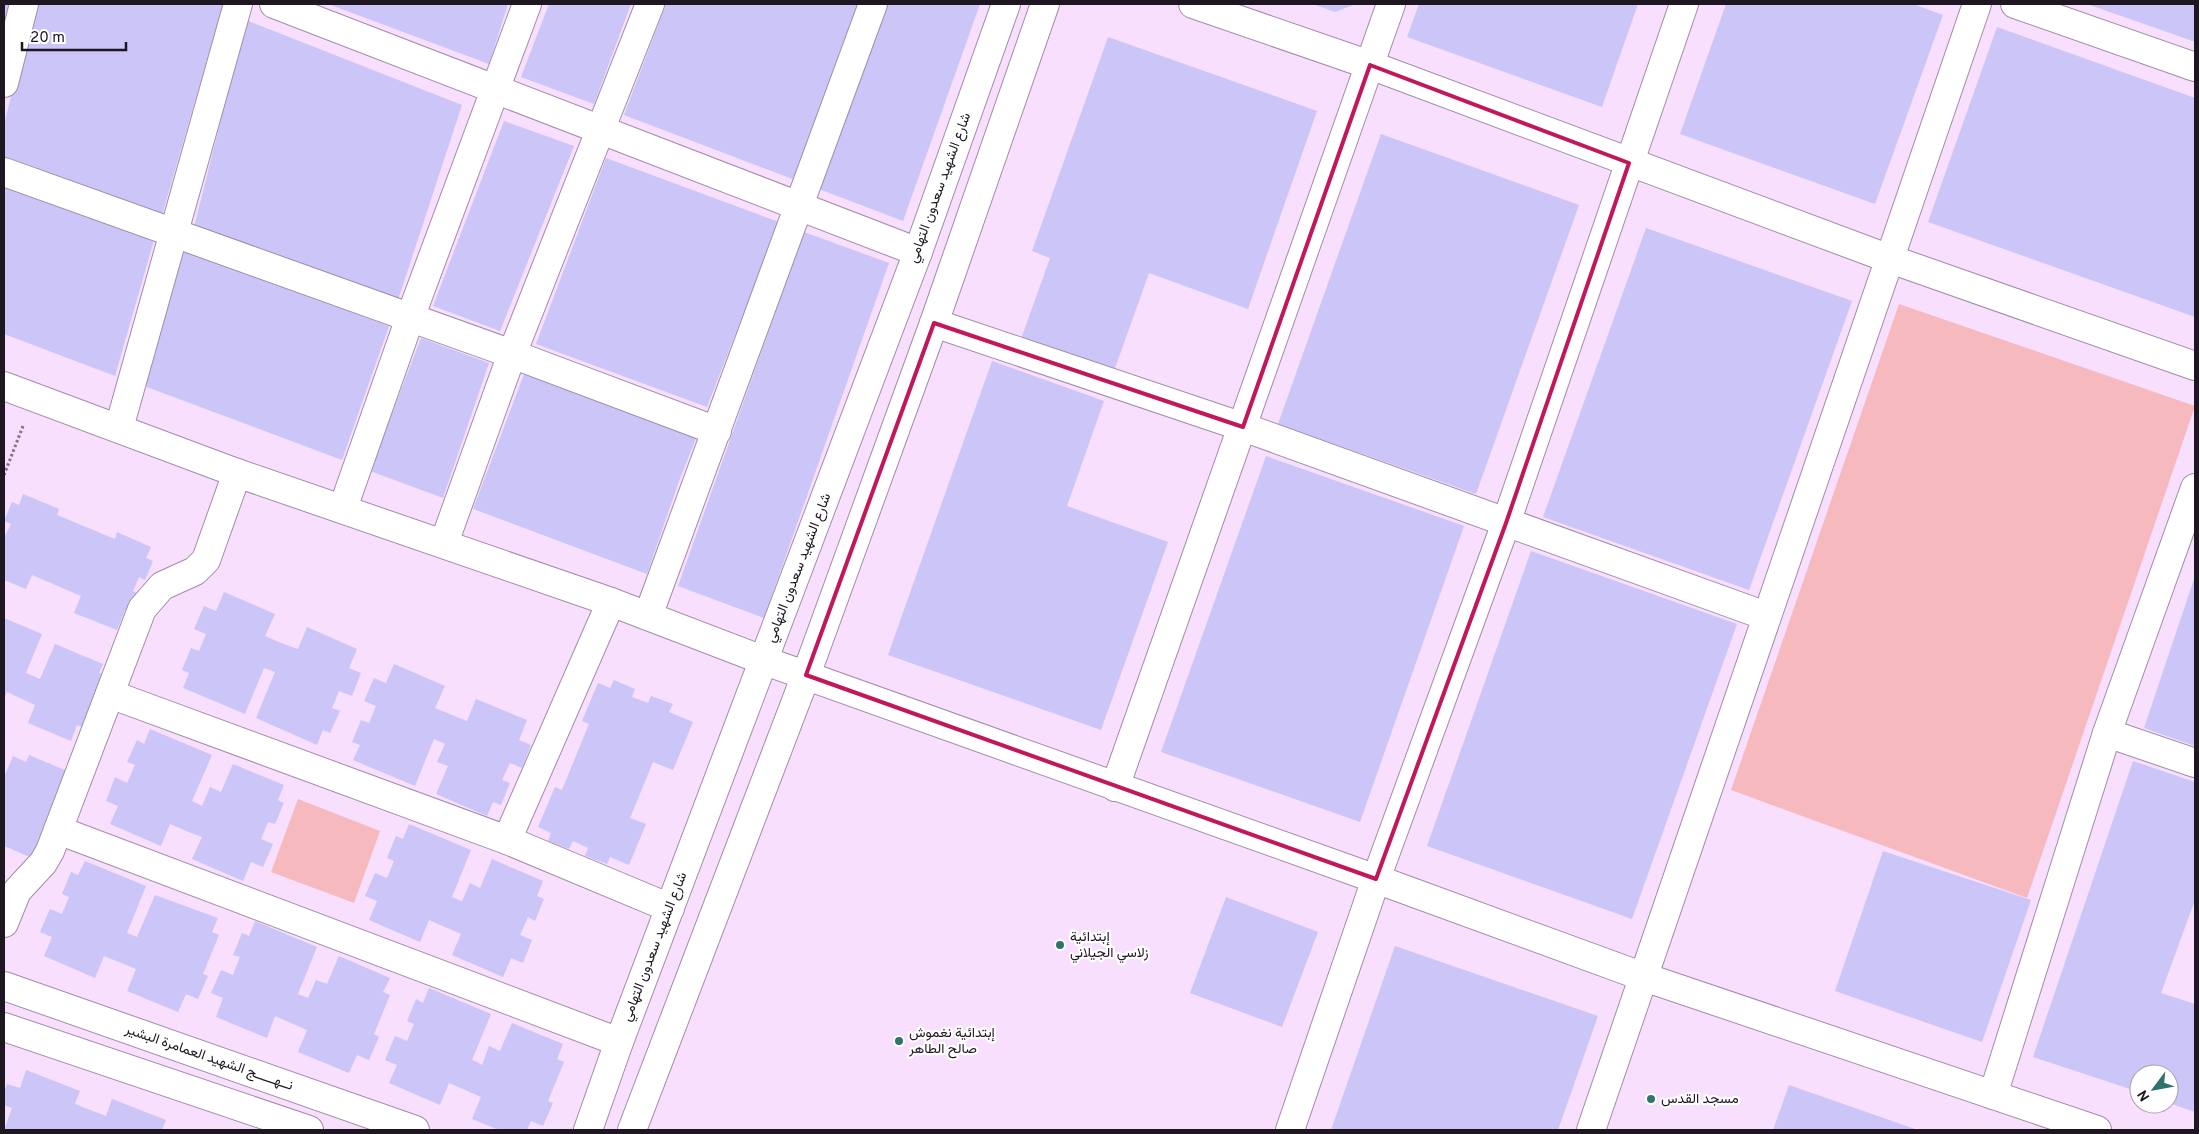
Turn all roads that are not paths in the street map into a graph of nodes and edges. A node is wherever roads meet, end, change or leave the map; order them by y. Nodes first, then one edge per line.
1 (24, 4) edge
2 (238, 4) edge
3 (274, 4) edge
4 (527, 4) edge
5 (650, 4) edge
6 (873, 4) edge
7 (1006, 4) edge
8 (1045, 4) edge
9 (1193, 4) edge
10 (1391, 4) edge
11 (1684, 4) edge
12 (1977, 4) edge
13 (2015, 4) edge
14 (1370, 65) junction
15 (2195, 67) edge
16 (4, 83) edge
17 (496, 90) junction
18 (601, 131) junction
19 (1629, 163) junction
20 (4, 172) edge
21 (800, 207) junction
22 (173, 232) junction
23 (918, 252) junction
24 (1890, 258) junction
25 (410, 318) junction
26 (934, 323) junction
27 (512, 354) junction
28 (2195, 366) edge
29 (4, 386) edge
30 (119, 428) junction
31 (1243, 428) junction
32 (717, 431) junction
33 (237, 473) junction
34 (2195, 488) edge
35 (343, 508) junction
36 (1506, 523) junction
37 (444, 544) junction
38 (611, 602) junction
39 (648, 616) junction
40 (1766, 616) junction
41 (765, 661) junction
42 (806, 675) junction
43 (110, 694) junction
44 (2107, 733) junction
45 (2195, 763) edge
46 (1116, 787) junction
47 (58, 830) junction
48 (508, 840) junction
49 (1376, 879) junction
50 (670, 908) junction
51 (4, 923) edge
52 (1644, 977) junction
53 (4, 986) edge
54 (4, 1027) edge
55 (619, 1042) junction
56 (1993, 1095) junction
57 (2038, 1121) edge
58 (257, 1122) edge
59 (309, 1130) edge
60 (415, 1130) edge
61 (588, 1130) edge
62 (632, 1130) edge
63 (1290, 1130) edge
64 (1591, 1130) edge
65 (2098, 1130) edge

1 - 16 street
2 - 22 street
3 - 17 street
4 - 17 street
5 - 18 street
6 - 21 street
7 - 23 street, شارع الشهيد سعدون التهامي
8 - 26 street
9 - 14 street
10 - 14 street
11 - 19 street
12 - 24 street
13 - 15 street
14 - 19 street
14 - 31 street
17 - 18 street
17 - 25 street
18 - 21 street
18 - 27 street
19 - 24 street
19 - 36 street
20 - 22 street
21 - 23 street
21 - 32 street
22 - 25 street
22 - 30 street
23 - 41 street, شارع الشهيد سعدون التهامي
24 - 28 street
24 - 40 street
25 - 27 street
25 - 35 street
26 - 31 street
26 - 42 street
27 - 32 street
27 - 37 street
29 - 30 street
30 - 33 street
31 - 36 street
31 - 46 street
32 - 39 street
33 - 35 street
33 - 43 street
34 - 44 street
35 - 37 street
36 - 40 street
36 - 49 street
37 - 38 street
38 - 39 street
38 - 48 street
39 - 41 street
40 - 52 street
41 - 42 street
41 - 50 street, شارع الشهيد سعدون التهامي
42 - 46 street
42 - 62 street
43 - 47 street
43 - 48 street
44 - 45 street
44 - 56 street
46 - 49 street
47 - 51 street
47 - 55 street
48 - 50 street
49 - 52 street
49 - 63 street
50 - 55 street, شارع الشهيد سعدون التهامي
52 - 56 street
52 - 64 street
53 - 60 street, نــهـــــج الشهيد العمامرة البشير
54 - 58 street
55 - 61 street, شارع الشهيد سعدون التهامي
56 - 57 street
57 - 65 street
58 - 59 street

